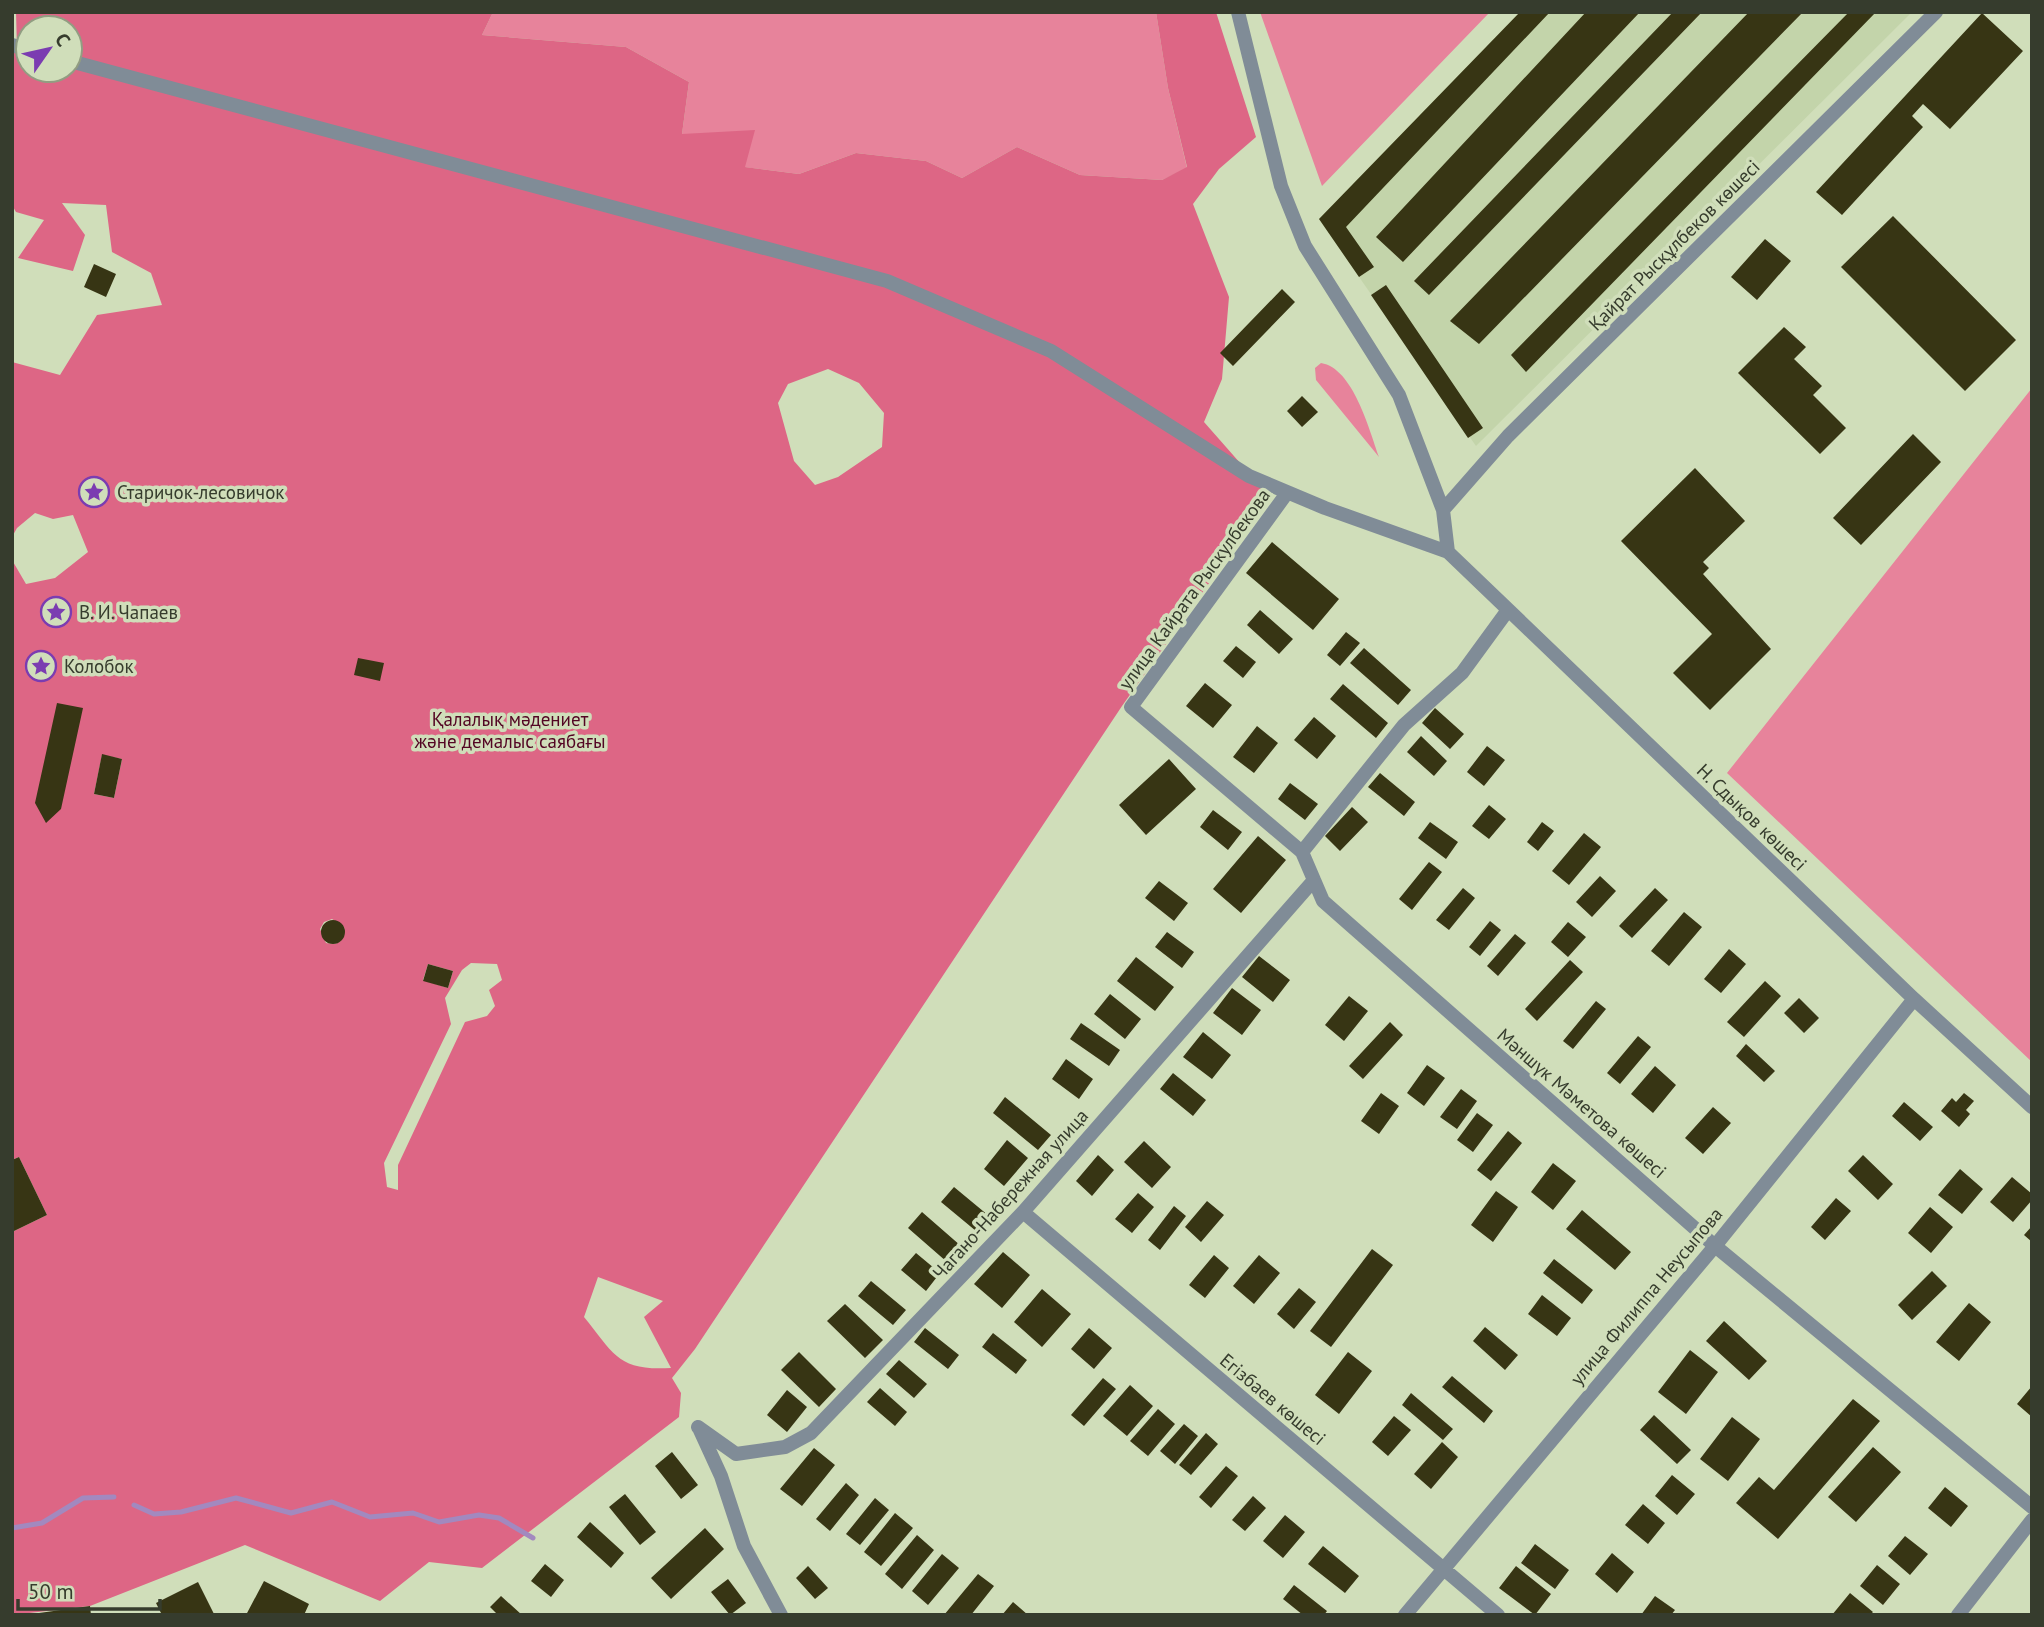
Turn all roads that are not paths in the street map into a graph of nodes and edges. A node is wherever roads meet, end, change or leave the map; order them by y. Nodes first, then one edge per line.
1 (1238, 12) edge
2 (1936, 12) edge
3 (84, 65) edge
4 (1287, 493) junction
5 (1443, 510) junction
6 (1448, 552) junction
7 (1508, 610) junction
8 (1131, 707) joint
9 (1302, 852) junction
10 (1314, 880) junction
11 (1914, 999) junction
12 (2032, 1107) edge
13 (1023, 1212) junction
14 (1715, 1246) junction
15 (2032, 1507) edge
16 (2032, 1520) edge
17 (1444, 1569) junction
18 (780, 1615) edge
19 (1405, 1615) edge
20 (1498, 1615) edge
21 (1958, 1615) edge

1 - 5 street
2 - 5 street, Қайрат Рысқұлбеков көшесі
3 - 4 street
4 - 6 street
4 - 8 street, улица Кайрата Рыскулбекова
5 - 6 street
6 - 7 street, Н. Сдықов көшесі
7 - 9 street
7 - 11 street, Н. Сдықов көшесі
8 - 9 street, Мәншүк Мәметова көшесі
9 - 10 street, Мәншүк Мәметова көшесі
10 - 13 street, Чагано-Набережная улица
10 - 14 street, Мәншүк Мәметова көшесі
11 - 12 street, Н. Сдықов көшесі
11 - 14 street, улица Филиппа Неусыпова
13 - 17 street, Егізбаев көшесі
13 - 18 street, Чагано-Набережная улица
14 - 15 street, Мәншүк Мәметова көшесі
14 - 17 street, улица Филиппа Неусыпова
16 - 21 street
17 - 19 street, улица Филиппа Неусыпова
17 - 20 street, Егізбаев көшесі

